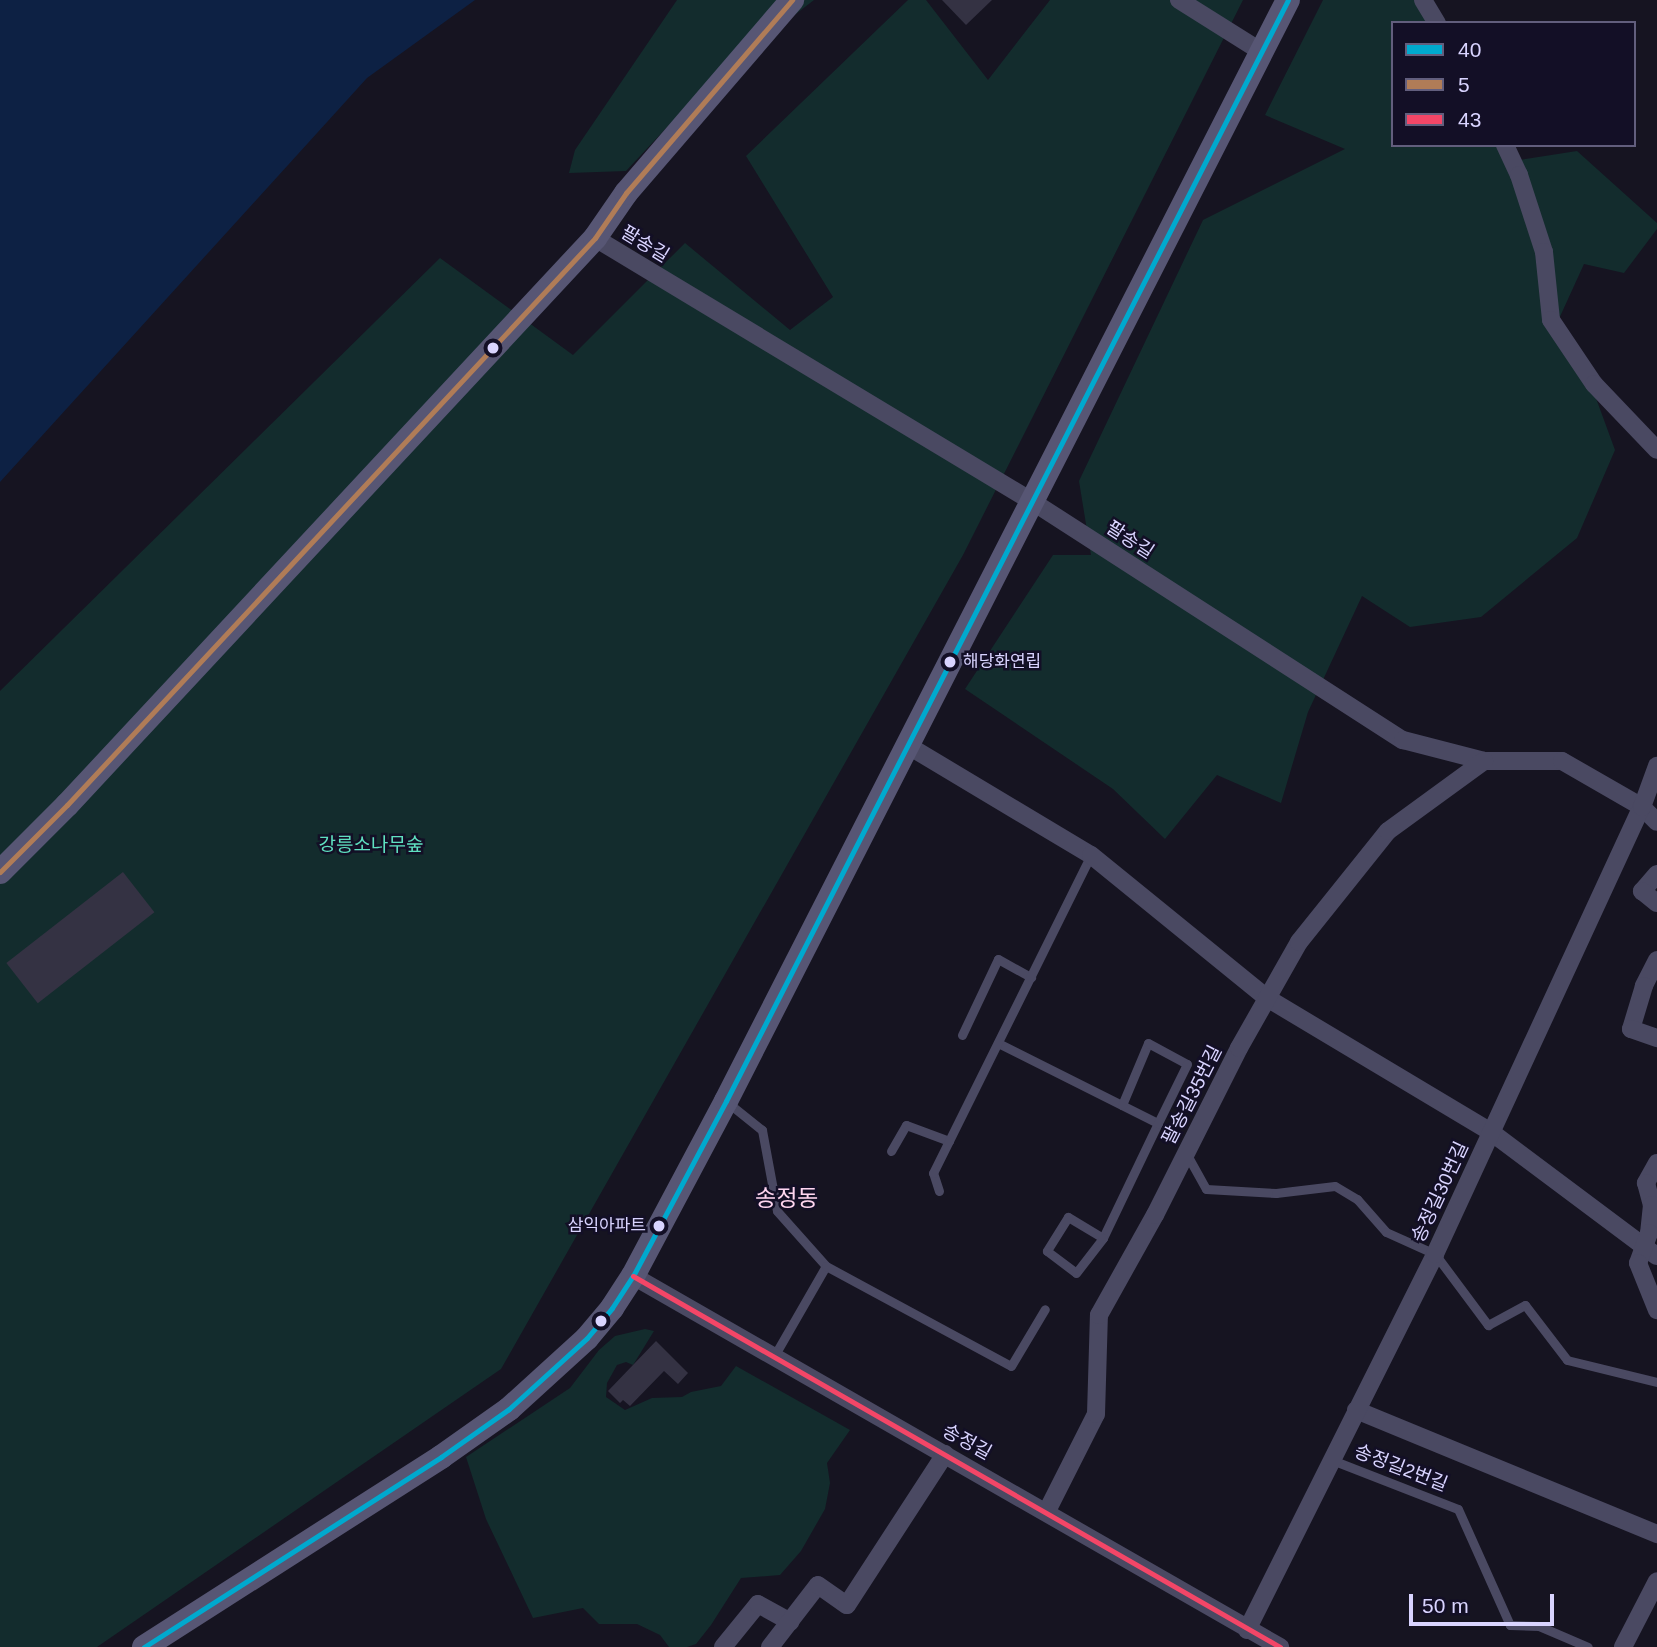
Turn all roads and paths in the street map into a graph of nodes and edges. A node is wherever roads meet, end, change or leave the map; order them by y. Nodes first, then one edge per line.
1 (792, 0) edge
2 (1179, 0) edge
3 (1288, 0) edge
4 (1423, 0) edge
5 (1436, 21) edge
6 (1262, 52) junction
7 (1506, 147) edge
8 (595, 239) junction
9 (1657, 450) edge
10 (1033, 502) junction
11 (907, 745) junction
12 (1483, 761) junction
13 (1657, 765) edge
14 (1642, 807) junction
15 (1657, 822) edge
16 (1091, 855) junction
17 (0, 872) edge
18 (1657, 874) edge
19 (1657, 903) edge
20 (1657, 960) edge
21 (1031, 977) junction
22 (1267, 998) junction
23 (962, 1035) dead end
24 (1657, 1038) edge
25 (998, 1043) junction
26 (726, 1101) junction
27 (1122, 1105) junction
28 (1158, 1123) junction
29 (1491, 1132) junction
30 (949, 1141) junction
31 (891, 1151) dead end
32 (1186, 1153) junction
33 (1657, 1163) edge
34 (939, 1191) dead end
35 (1103, 1238) junction
36 (1651, 1250) edge
37 (1434, 1254) junction
38 (826, 1266) junction
39 (633, 1276) junction
40 (1045, 1308) dead end
41 (1657, 1310) edge
42 (773, 1358) junction
43 (1657, 1382) edge
44 (1356, 1410) junction
45 (945, 1454) junction
46 (1331, 1460) junction
47 (1047, 1511) junction
48 (1657, 1534) edge
49 (1657, 1581) edge
50 (790, 1622) junction
51 (1247, 1630) junction
52 (144, 1647) edge
53 (723, 1647) edge
54 (770, 1647) edge
55 (1280, 1647) edge
56 (1588, 1647) edge
57 (1623, 1647) edge

1 - 8 street
2 - 6 street
3 - 6 street
4 - 5 street
6 - 10 street
7 - 9 street
8 - 10 street, 팔송길
8 - 17 street
10 - 11 street
10 - 12 street, 팔송길
11 - 16 street
11 - 26 street
12 - 14 street, 팔송길
12 - 22 street, 팔송길35번길
13 - 14 street, 송정길30번길
14 - 15 street, 팔송길
14 - 29 street, 송정길30번길
16 - 21 lane
16 - 22 street
18 - 19 street
20 - 24 street
21 - 23 lane
21 - 25 lane
22 - 29 street
22 - 32 street, 팔송길35번길
25 - 27 lane
25 - 30 lane
26 - 38 lane
26 - 39 street
27 - 28 lane
27 - 28 lane
28 - 35 lane
29 - 36 street
29 - 37 street, 송정길30번길
30 - 31 lane
30 - 34 lane
32 - 37 lane
32 - 47 street, 팔송길35번길
33 - 36 street
35 - 35 lane
36 - 41 street
37 - 43 lane
37 - 44 street, 송정길30번길
38 - 40 lane
38 - 42 lane
39 - 42 street, 송정길
39 - 52 street
42 - 45 street, 송정길
44 - 46 street, 송정길30번길
44 - 48 street
45 - 47 street, 송정길
45 - 50 street
46 - 51 street, 송정길30번길
46 - 56 lane, 송정길2번길
47 - 51 street, 송정길
49 - 57 street
50 - 53 street
50 - 54 street
51 - 55 street, 송정길

